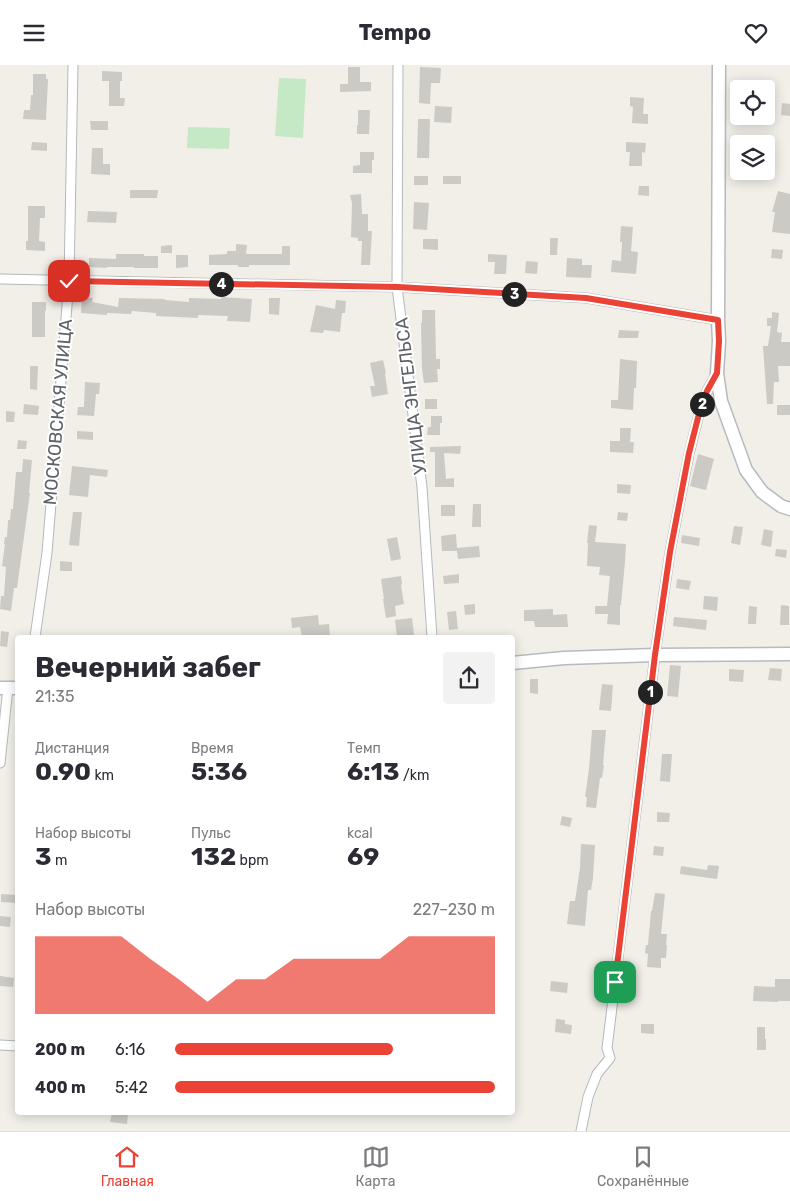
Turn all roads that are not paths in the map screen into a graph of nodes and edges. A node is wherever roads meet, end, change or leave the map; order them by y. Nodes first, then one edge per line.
1 (72, 65) edge
2 (398, 65) edge
3 (719, 65) edge
4 (0, 279) edge
5 (69, 281) junction
6 (398, 287) junction
7 (718, 320) junction
8 (717, 373) junction
9 (790, 509) edge
10 (35, 635) edge
11 (432, 635) edge
12 (655, 655) junction
13 (790, 655) edge
14 (515, 663) edge
15 (9, 688) edge
16 (0, 763) edge
17 (0, 1045) edge
18 (15, 1046) edge
19 (581, 1131) edge

1 - 5 street, МОСКОВСКАЯ УЛИЦА
2 - 6 street, УЛИЦА ЭНГЕЛЬСА
3 - 7 street
4 - 5 street
5 - 6 street
5 - 10 street, МОСКОВСКАЯ УЛИЦА
6 - 7 street
6 - 11 street, УЛИЦА ЭНГЕЛЬСА
7 - 8 street
8 - 9 street
8 - 12 street
12 - 13 street
12 - 14 street
12 - 19 street
15 - 16 street
17 - 18 street

